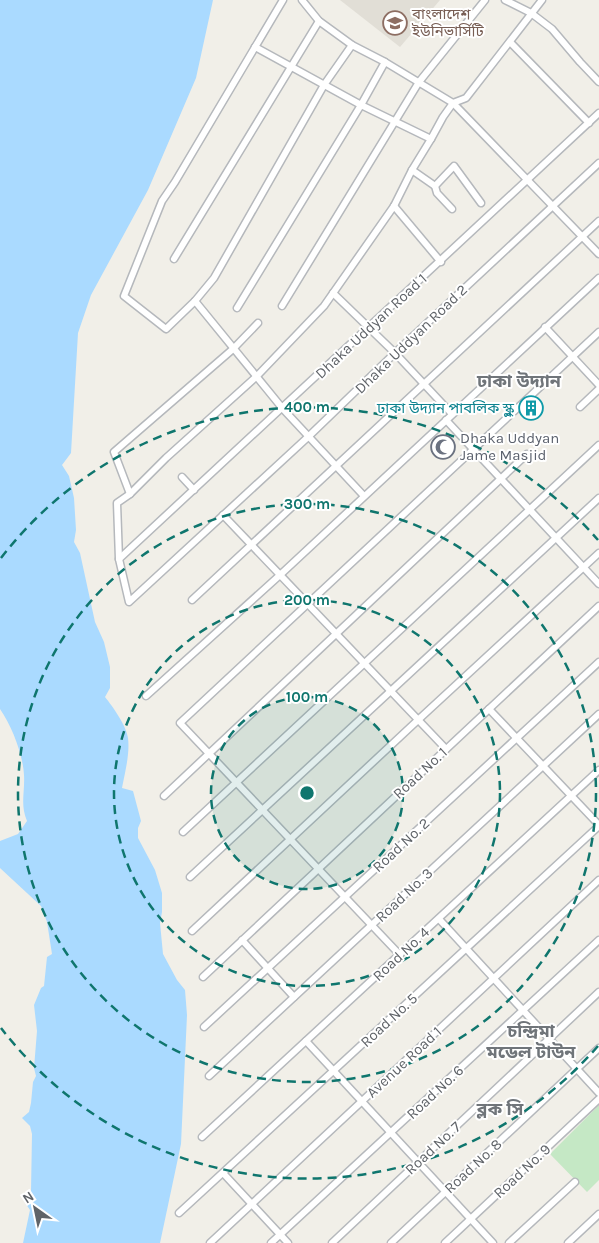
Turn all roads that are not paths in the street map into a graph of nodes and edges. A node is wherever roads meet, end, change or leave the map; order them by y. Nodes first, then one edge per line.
1 (283, 0) edge
2 (302, 0) edge
3 (485, 0) edge
4 (505, 0) edge
5 (542, 0) edge
6 (531, 13) junction
7 (319, 21) junction
8 (510, 42) junction
9 (352, 45) junction
10 (255, 47) junction
11 (385, 62) junction
12 (292, 66) junction
13 (419, 82) junction
14 (599, 82) edge
15 (324, 85) junction
16 (453, 103) junction
17 (361, 104) junction
18 (599, 114) edge
19 (396, 121) junction
20 (589, 123) junction
21 (431, 139) junction
22 (599, 164) edge
23 (412, 170) junction
24 (528, 180) junction
25 (435, 186) junction
26 (480, 203) dead end
27 (394, 206) junction
28 (552, 206) junction
29 (452, 210) dead end
30 (599, 221) edge
31 (582, 236) junction
32 (599, 254) edge
33 (174, 259) dead end
34 (441, 262) junction
35 (599, 278) edge
36 (333, 293) junction
37 (195, 301) junction
38 (282, 306) dead end
39 (237, 308) dead end
40 (258, 323) dead end
41 (369, 327) junction
42 (546, 327) junction
43 (599, 332) edge
44 (233, 349) junction
45 (394, 353) junction
46 (573, 357) junction
47 (257, 376) junction
48 (423, 384) junction
49 (599, 385) edge
50 (599, 389) edge
51 (580, 407) dead end
52 (283, 408) junction
53 (452, 414) junction
54 (446, 420) junction
55 (308, 437) junction
56 (599, 445) edge
57 (473, 449) junction
58 (527, 454) dead end
59 (336, 465) junction
60 (182, 477) dead end
61 (501, 479) junction
62 (194, 490) junction
63 (130, 494) junction
64 (364, 496) junction
65 (599, 498) edge
66 (530, 509) junction
67 (223, 515) junction
68 (557, 538) junction
69 (250, 544) junction
70 (599, 553) edge
71 (119, 559) junction
72 (584, 567) junction
73 (280, 575) junction
74 (599, 584) edge
75 (192, 600) dead end
76 (308, 604) junction
77 (599, 606) edge
78 (336, 634) junction
79 (599, 662) edge
80 (364, 664) junction
81 (391, 692) junction
82 (146, 696) dead end
83 (489, 708) junction
84 (599, 714) edge
85 (418, 720) junction
86 (517, 738) junction
87 (446, 749) junction
88 (209, 754) junction
89 (543, 766) junction
90 (599, 770) edge
91 (235, 781) junction
92 (164, 796) dead end
93 (571, 796) junction
94 (262, 810) junction
95 (599, 825) edge
96 (183, 832) dead end
97 (290, 840) junction
98 (318, 869) junction
99 (190, 877) dead end
100 (599, 880) edge
101 (345, 897) junction
102 (439, 919) junction
103 (372, 925) junction
104 (192, 931) dead end
105 (242, 940) junction
106 (599, 940) edge
107 (466, 948) junction
108 (400, 955) junction
109 (268, 968) junction
110 (203, 977) dead end
111 (494, 978) junction
112 (599, 992) edge
113 (294, 997) junction
114 (523, 1010) junction
115 (204, 1027) dead end
116 (549, 1039) junction
117 (306, 1041) junction
118 (599, 1048) edge
119 (576, 1069) junction
120 (334, 1071) junction
121 (210, 1076) dead end
122 (599, 1094) edge
123 (599, 1099) edge
124 (362, 1101) junction
125 (391, 1133) junction
126 (202, 1138) dead end
127 (418, 1162) junction
128 (223, 1173) junction
129 (575, 1182) dead end
130 (445, 1192) junction
131 (252, 1204) junction
132 (179, 1213) dead end
133 (599, 1214) edge
134 (471, 1219) junction
135 (280, 1234) junction
136 (210, 1243) edge
137 (271, 1243) edge
138 (288, 1243) edge
139 (332, 1243) edge
140 (391, 1243) edge
141 (445, 1243) edge
142 (492, 1243) edge
143 (509, 1243) edge
144 (568, 1243) edge

1 - 10 street
2 - 7 street
3 - 13 street
4 - 6 street
5 - 6 street
6 - 8 street
6 - 14 street
7 - 9 street
7 - 12 street
8 - 16 street
8 - 20 street
9 - 11 street
9 - 15 street
10 - 12 street
10 - 37 street
11 - 13 street
11 - 17 street
12 - 15 street
12 - 33 street
13 - 16 street
13 - 19 street
15 - 17 street
15 - 37 street
16 - 21 street
16 - 24 street
17 - 19 street
17 - 39 street
18 - 20 street, Dhaka Uddyan Road 1
19 - 21 street
19 - 38 street
20 - 24 street, Dhaka Uddyan Road 1
21 - 23 street
22 - 28 street, Dhaka Uddyan Road 2
23 - 25 street
23 - 27 street
24 - 28 street
24 - 34 street, Dhaka Uddyan Road 1
25 - 26 street
25 - 29 street
27 - 34 street
27 - 36 street
28 - 31 street
28 - 45 street, Dhaka Uddyan Road 2
30 - 31 street
31 - 32 street
31 - 48 street
34 - 41 street, Dhaka Uddyan Road 1
35 - 42 street
36 - 41 street
36 - 47 street
37 - 44 street
40 - 44 street
41 - 45 street
41 - 52 street, Dhaka Uddyan Road 1
42 - 46 street
42 - 53 street
43 - 46 street
44 - 47 street
44 - 63 street
45 - 48 street
45 - 55 street, Dhaka Uddyan Road 2
46 - 49 street
46 - 57 street
47 - 52 street
47 - 63 street
48 - 53 street
48 - 59 street
50 - 51 street
52 - 55 street
52 - 62 street, Dhaka Uddyan Road 1
53 - 54 street
54 - 57 street
54 - 64 street
55 - 59 street
55 - 67 street, Dhaka Uddyan Road 2
56 - 66 street
57 - 61 street
57 - 76 street
58 - 61 street
59 - 64 street
59 - 69 street
60 - 62 street
61 - 66 street
61 - 78 street
62 - 71 street, Dhaka Uddyan Road 1
63 - 71 street
64 - 73 street
65 - 68 street
66 - 68 street
66 - 80 street
67 - 69 street
67 - 71 street, Dhaka Uddyan Road 2
68 - 72 street
68 - 81 street
69 - 73 street
69 - 75 street
70 - 72 street
72 - 74 street
72 - 85 street
73 - 76 street
73 - 82 street
76 - 78 street
76 - 88 street
77 - 83 street, Road No. 1
78 - 80 street
78 - 88 street
79 - 86 street, Road No. 2
80 - 81 street
80 - 91 street
81 - 85 street
81 - 94 street
83 - 86 street
83 - 87 street, Road No. 1
84 - 89 street, Road No. 3
85 - 87 street
85 - 97 street
86 - 89 street
86 - 101 street, Road No. 2
87 - 98 street, Road No. 1
88 - 91 street
88 - 92 street
89 - 93 street
89 - 103 street, Road No. 3
90 - 93 street, Road No. 4
91 - 94 street
91 - 96 street
93 - 95 street
93 - 102 street, Road No. 4
94 - 97 street
94 - 99 street
95 - 107 street, Road No. 5
97 - 98 street
97 - 104 street
98 - 101 street
98 - 105 street, Road No. 1
100 - 111 street, Avenue Road 1
101 - 103 street
101 - 109 street, Road No. 2
102 - 107 street
102 - 108 street, Road No. 4
103 - 108 street
103 - 113 street, Road No. 3
105 - 109 street
105 - 110 street, Road No. 1
106 - 114 street, Road No. 6
107 - 111 street
107 - 120 street, Road No. 5
108 - 117 street, Road No. 4
109 - 113 street
109 - 115 street, Road No. 2
111 - 114 street
111 - 124 street, Avenue Road 1
112 - 116 street, Road No. 7
113 - 121 street, Road No. 3
114 - 116 street
114 - 125 street, Road No. 6
116 - 119 street
116 - 127 street, Road No. 7
117 - 120 street
117 - 126 street, Road No. 4
118 - 119 street, Road No. 8
119 - 122 street
119 - 130 street, Road No. 8
120 - 124 street
120 - 128 street, Road No. 5
123 - 134 street, Road No. 9
124 - 125 street
124 - 131 street, Avenue Road 1
125 - 127 street
125 - 135 street, Road No. 6
127 - 130 street
127 - 139 street, Road No. 7
128 - 131 street
128 - 132 street, Road No. 5
129 - 143 street
130 - 134 street
130 - 140 street, Road No. 8
131 - 135 street
131 - 136 street, Avenue Road 1
133 - 144 street
134 - 141 street, Road No. 9
134 - 142 street
135 - 137 street, Road No. 6
135 - 138 street

